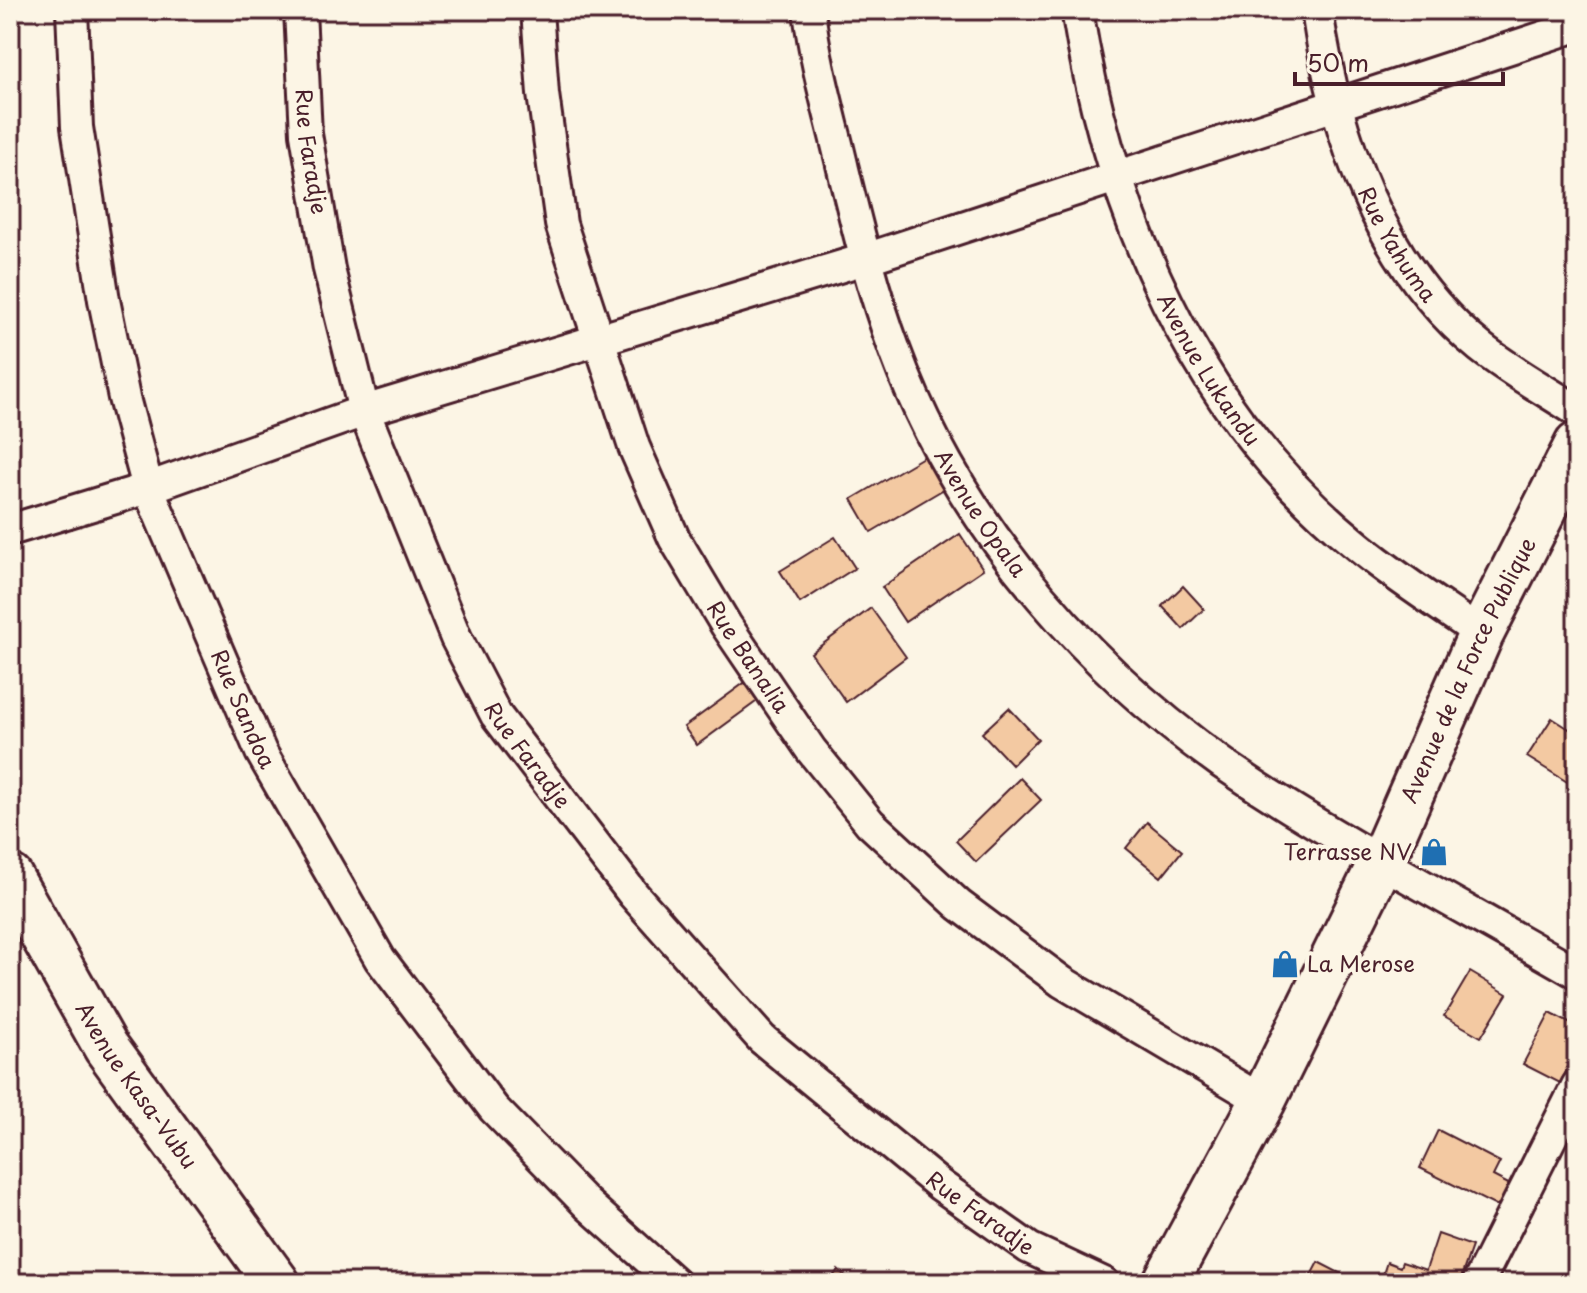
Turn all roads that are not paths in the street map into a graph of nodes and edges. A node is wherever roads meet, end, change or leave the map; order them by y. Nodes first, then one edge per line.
1 (72, 10) edge
2 (300, 10) edge
3 (537, 10) edge
4 (809, 10) edge
5 (1077, 10) edge
6 (1317, 10) edge
7 (1577, 26) edge
8 (1338, 105) junction
9 (1116, 177) junction
10 (865, 259) junction
11 (598, 338) junction
12 (364, 411) junction
13 (1577, 411) edge
14 (1577, 445) edge
15 (148, 488) junction
16 (10, 530) edge
17 (1481, 634) junction
18 (1382, 860) junction
19 (14, 906) edge
20 (1577, 973) edge
21 (1577, 1086) edge
22 (1263, 1101) junction
23 (277, 1283) edge
24 (675, 1283) edge
25 (1104, 1283) edge
26 (1165, 1283) edge
27 (1478, 1283) edge

1 - 15 street, Rue Sandoa
2 - 12 street, Rue Faradje
3 - 11 street, Rue Banalia
4 - 10 street, Avenue Opala
5 - 9 street, Avenue Lukandu
6 - 8 street, Rue Yahuma
7 - 8 street
8 - 9 street
8 - 13 street, Rue Yahuma
9 - 10 street
9 - 17 street, Avenue Lukandu
10 - 11 street
10 - 18 street, Avenue Opala
11 - 12 street
11 - 22 street, Rue Banalia
12 - 15 street
12 - 25 street, Rue Faradje
14 - 17 street, Avenue de la Force Publique
15 - 16 street
15 - 24 street, Rue Sandoa
17 - 18 street, Avenue de la Force Publique
18 - 20 street, Avenue Opala
18 - 22 street, Avenue de la Force Publique
19 - 23 street, Avenue Kasa-Vubu
21 - 27 street
22 - 26 street, Avenue de la Force Publique

